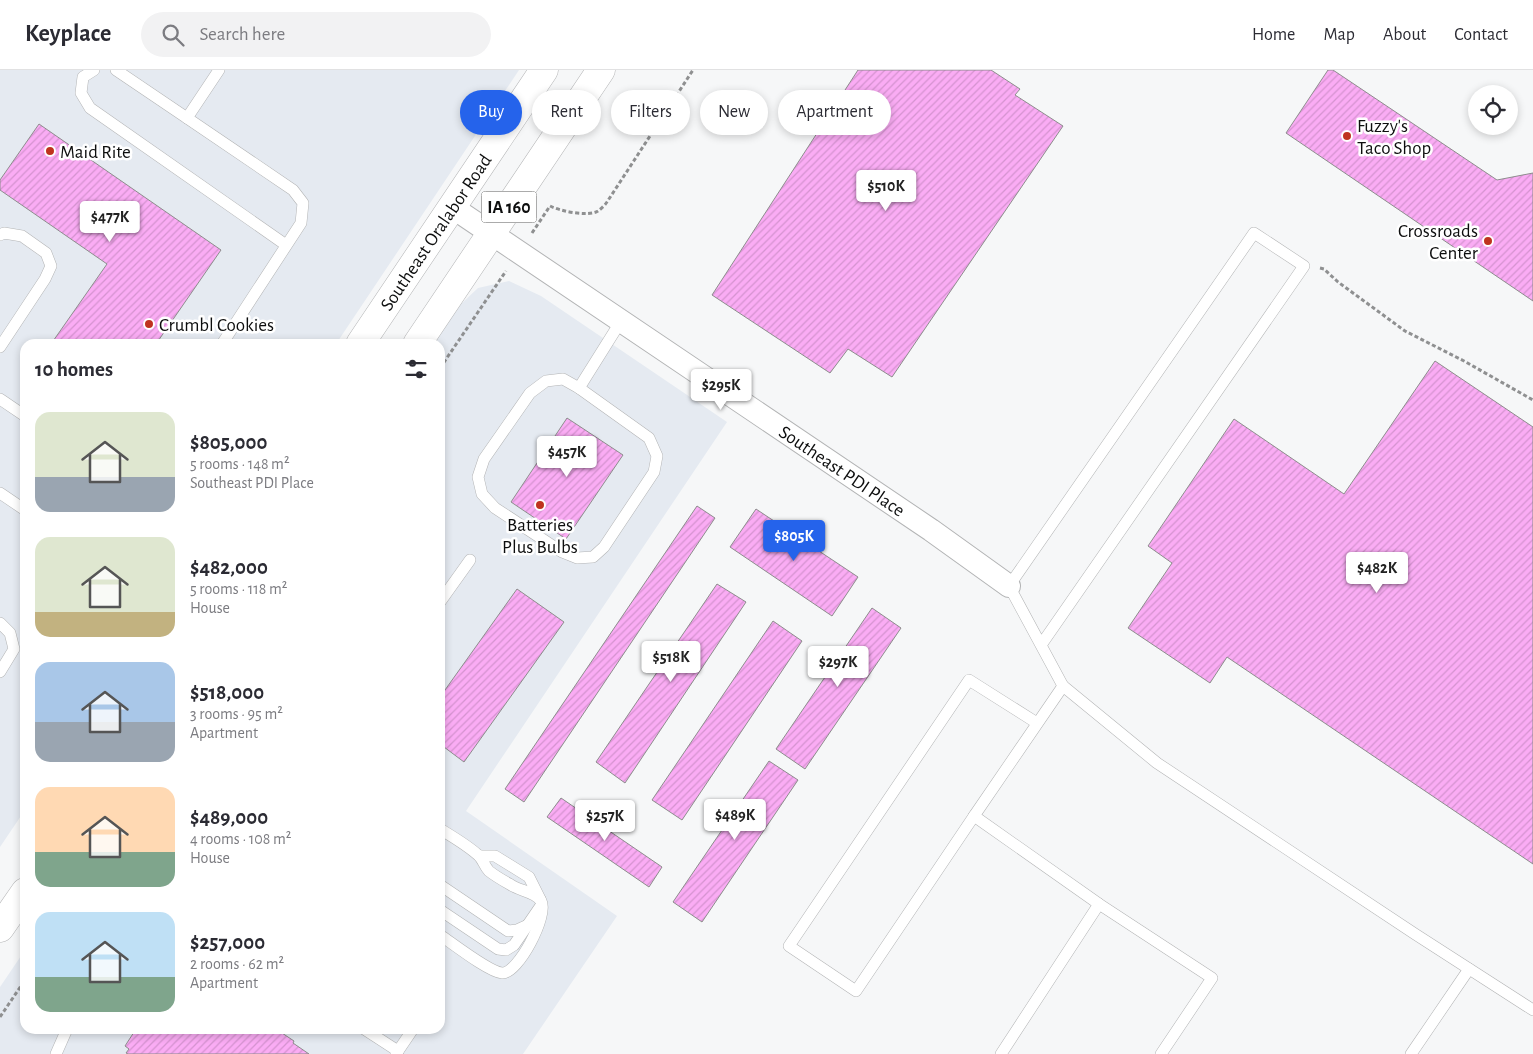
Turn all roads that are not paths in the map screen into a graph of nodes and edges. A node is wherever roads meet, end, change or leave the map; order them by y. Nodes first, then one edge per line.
1 (94, 70) edge
2 (116, 70) edge
3 (219, 70) edge
4 (544, 70) edge
5 (601, 70) edge
6 (187, 118) junction
7 (452, 207) junction
8 (491, 233) junction
9 (0, 235) edge
10 (286, 245) junction
11 (622, 321) junction
12 (225, 339) edge
13 (363, 339) edge
14 (420, 339) edge
15 (0, 347) edge
16 (579, 388) junction
17 (0, 399) edge
18 (20, 413) edge
19 (0, 493) edge
20 (20, 507) edge
21 (470, 560) dead end
22 (1009, 586) junction
23 (445, 595) edge
24 (0, 623) edge
25 (1041, 645) junction
26 (0, 672) edge
27 (1062, 686) junction
28 (1037, 723) junction
29 (974, 816) junction
30 (445, 832) edge
31 (480, 856) junction
32 (445, 888) edge
33 (20, 899) edge
34 (541, 901) junction
35 (1099, 904) junction
36 (445, 913) edge
37 (528, 926) junction
38 (0, 928) edge
39 (445, 938) edge
40 (1469, 969) junction
41 (1533, 1010) edge
42 (64, 1034) edge
43 (371, 1034) edge
44 (410, 1034) edge
45 (397, 1053) edge
46 (56, 1054) edge
47 (1001, 1054) edge
48 (1161, 1054) edge
49 (1411, 1054) edge

1 - 10 lane
2 - 6 lane
3 - 6 lane
4 - 7 main road, Southeast Oralabor Road / IA 160
5 - 8 main road, IA 160
6 - 10 lane
7 - 8 street, Southeast PDI Place
7 - 13 main road, Southeast Oralabor Road / IA 160
8 - 11 street, Southeast PDI Place
8 - 14 main road, IA 160
9 - 15 lane
10 - 12 lane
11 - 16 lane
11 - 22 street, Southeast PDI Place
16 - 16 lane
17 - 18 lane
19 - 20 lane
21 - 23 lane
22 - 25 lane
22 - 25 lane
24 - 26 lane
25 - 27 lane
27 - 28 lane
27 - 40 lane
28 - 29 lane
28 - 29 lane
29 - 35 lane
30 - 31 lane
31 - 34 lane
31 - 34 lane
32 - 37 lane
33 - 38 main road
34 - 37 lane
34 - 39 lane
35 - 47 lane
35 - 48 lane
36 - 37 lane
40 - 41 lane
40 - 49 lane
42 - 46 lane
43 - 45 lane
44 - 45 lane

